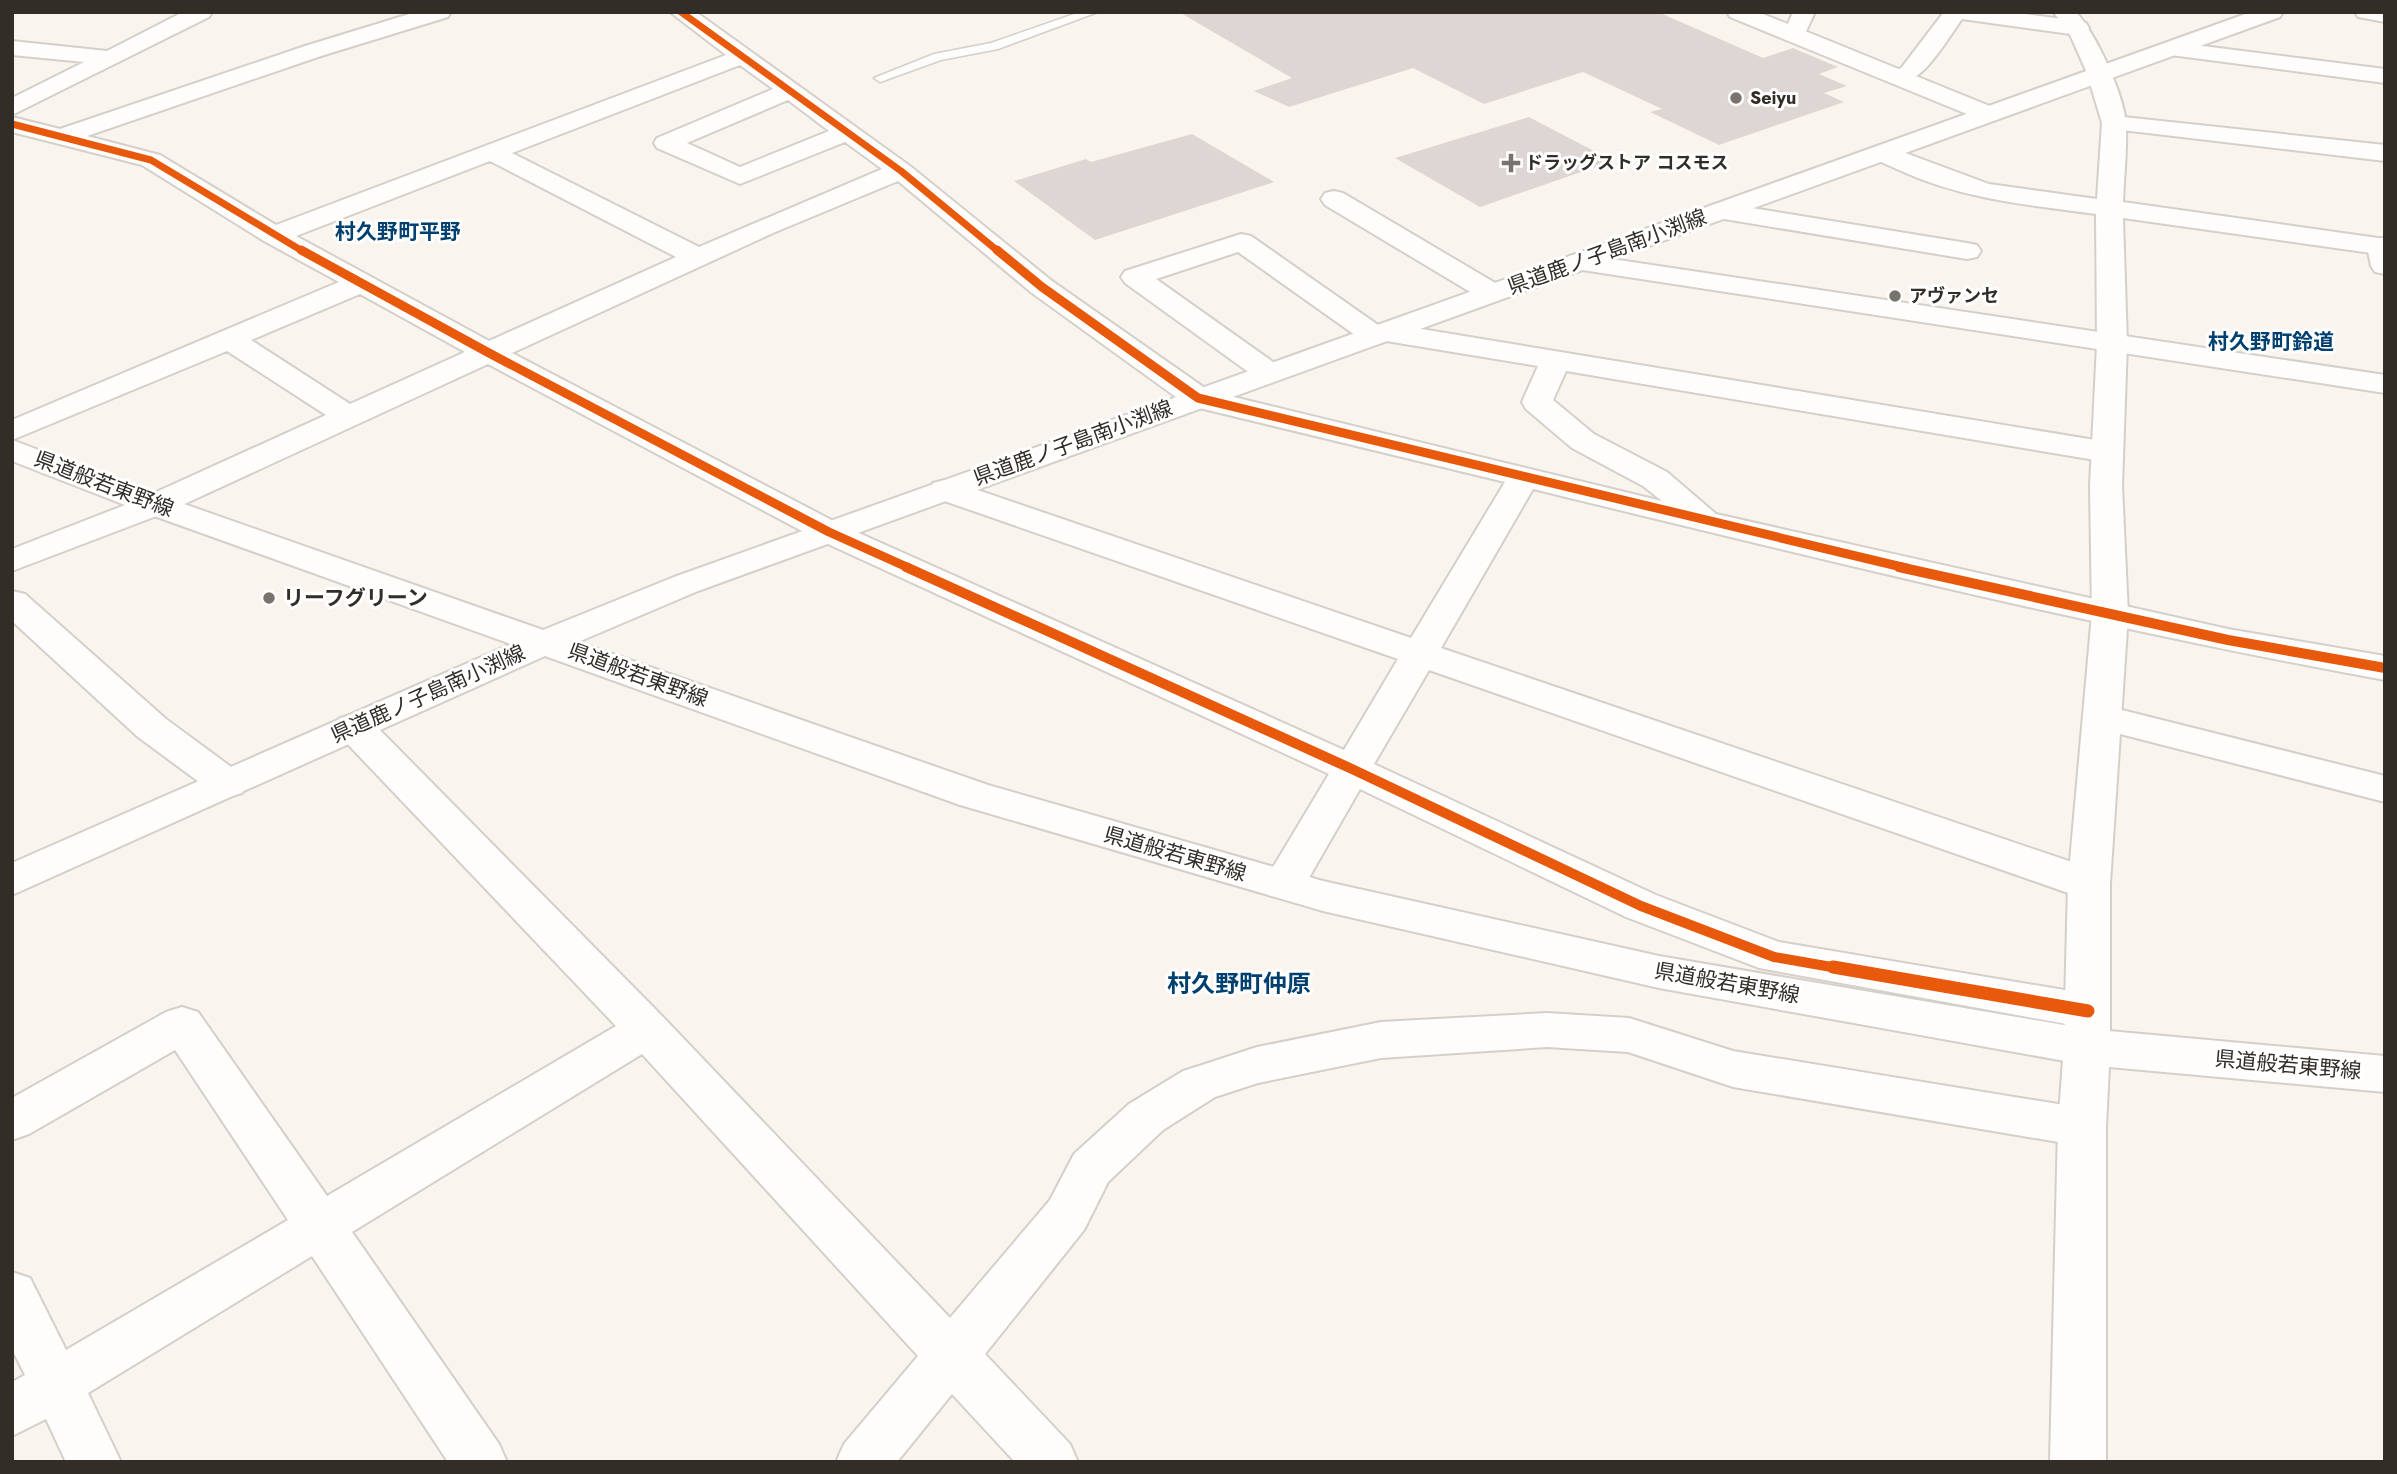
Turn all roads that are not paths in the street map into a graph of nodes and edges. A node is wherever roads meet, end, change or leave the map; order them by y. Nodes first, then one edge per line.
1 (201, 12) edge
2 (440, 12) edge
3 (681, 12) edge
4 (1092, 12) edge
5 (1738, 12) edge
6 (1804, 12) edge
7 (1957, 12) edge
8 (2272, 12) edge
9 (2366, 12) edge
10 (2385, 15) edge
11 (2071, 20) edge
12 (1794, 35) junction
13 (12, 48) edge
14 (2171, 49) junction
15 (741, 57) junction
16 (112, 58) junction
17 (2099, 74) junction
18 (2385, 76) edge
19 (880, 78) dead end
20 (1900, 79) junction
21 (789, 91) junction
22 (12, 108) edge
23 (1988, 114) junction
24 (2114, 123) junction
25 (12, 124) edge
26 (847, 132) junction
27 (60, 137) junction
28 (491, 152) junction
29 (1884, 153) junction
30 (2385, 153) edge
31 (901, 171) junction
32 (1334, 198) dead end
33 (2109, 210) junction
34 (1721, 211) junction
35 (274, 235) junction
36 (1967, 251) dead end
37 (2384, 253) edge
38 (698, 257) junction
39 (1579, 262) junction
40 (361, 283) junction
41 (1492, 293) junction
42 (1380, 334) junction
43 (231, 340) junction
44 (2112, 344) junction
45 (489, 354) junction
46 (1556, 361) junction
47 (1269, 373) junction
48 (2385, 384) edge
49 (1198, 398) junction
50 (349, 416) junction
51 (12, 431) edge
52 (12, 450) edge
53 (2107, 452) junction
54 (1524, 477) junction
55 (945, 490) junction
56 (155, 505) junction
57 (1710, 523) junction
58 (829, 532) junction
59 (12, 561) edge
60 (12, 602) edge
61 (2110, 614) junction
62 (546, 642) junction
63 (1420, 654) junction
64 (2385, 668) edge
65 (2102, 717) junction
66 (354, 727) junction
67 (1352, 769) junction
68 (228, 784) junction
69 (2385, 789) edge
70 (12, 880) edge
71 (1284, 884) junction
72 (2090, 884) junction
73 (647, 1029) junction
74 (2087, 1029) junction
75 (2385, 1074) edge
76 (12, 1121) edge
77 (2082, 1127) junction
78 (321, 1224) junction
79 (12, 1294) edge
80 (950, 1355) junction
81 (57, 1385) junction
82 (12, 1411) edge
83 (94, 1462) edge
84 (481, 1462) edge
85 (863, 1462) edge
86 (1051, 1462) edge
87 (2078, 1462) edge

1 - 16 street
2 - 27 street
3 - 15 street
4 - 19 lane
5 - 12 street
6 - 12 street
7 - 11 street
7 - 20 street
8 - 14 street, 県道鹿ノ子島南小渕線
9 - 10 street
11 - 17 street
12 - 20 street
13 - 16 street
14 - 17 street, 県道鹿ノ子島南小渕線
14 - 18 street
15 - 21 street
15 - 28 street
16 - 22 street
17 - 23 street, 県道鹿ノ子島南小渕線
17 - 24 street
20 - 23 street
21 - 26 street
21 - 26 street
23 - 29 street, 県道鹿ノ子島南小渕線
24 - 30 street
24 - 33 street
25 - 27 street
26 - 31 street
27 - 35 street
28 - 35 street
28 - 38 street
29 - 33 street
29 - 34 street, 県道鹿ノ子島南小渕線
31 - 38 street
31 - 49 street
32 - 41 street
33 - 37 street
33 - 44 street
34 - 36 street
34 - 39 street, 県道鹿ノ子島南小渕線
35 - 40 street
38 - 45 street
39 - 41 street, 県道鹿ノ子島南小渕線
39 - 44 street
40 - 43 street
40 - 45 street
41 - 42 street, 県道鹿ノ子島南小渕線
42 - 46 street
42 - 47 street, 県道鹿ノ子島南小渕線
42 - 47 street
43 - 50 street
43 - 51 street
44 - 48 street
44 - 53 street
45 - 50 street
45 - 58 street
46 - 53 street
46 - 57 street
47 - 49 street, 県道鹿ノ子島南小渕線
49 - 54 street
49 - 55 street, 県道鹿ノ子島南小渕線
50 - 56 street
52 - 56 street, 県道般若東野線
53 - 61 street
54 - 57 street
54 - 63 street
55 - 58 street, 県道鹿ノ子島南小渕線
55 - 63 street
56 - 59 street
56 - 62 street, 県道般若東野線
57 - 61 street
58 - 62 street, 県道鹿ノ子島南小渕線
58 - 67 street
60 - 68 street
61 - 64 street
61 - 65 street
62 - 66 street, 県道鹿ノ子島南小渕線
62 - 71 street, 県道般若東野線
63 - 67 street
63 - 72 street
65 - 69 street
65 - 72 street
66 - 68 street, 県道鹿ノ子島南小渕線
66 - 73 street
67 - 71 street
67 - 74 street
68 - 70 street, 県道鹿ノ子島南小渕線
71 - 74 street, 県道般若東野線
72 - 74 street
73 - 78 street
73 - 80 street
74 - 75 street, 県道般若東野線
74 - 77 street
76 - 78 street
77 - 80 street
77 - 87 street
78 - 81 street
78 - 84 street
79 - 81 street
80 - 85 street
80 - 86 street
81 - 82 street
81 - 83 street

